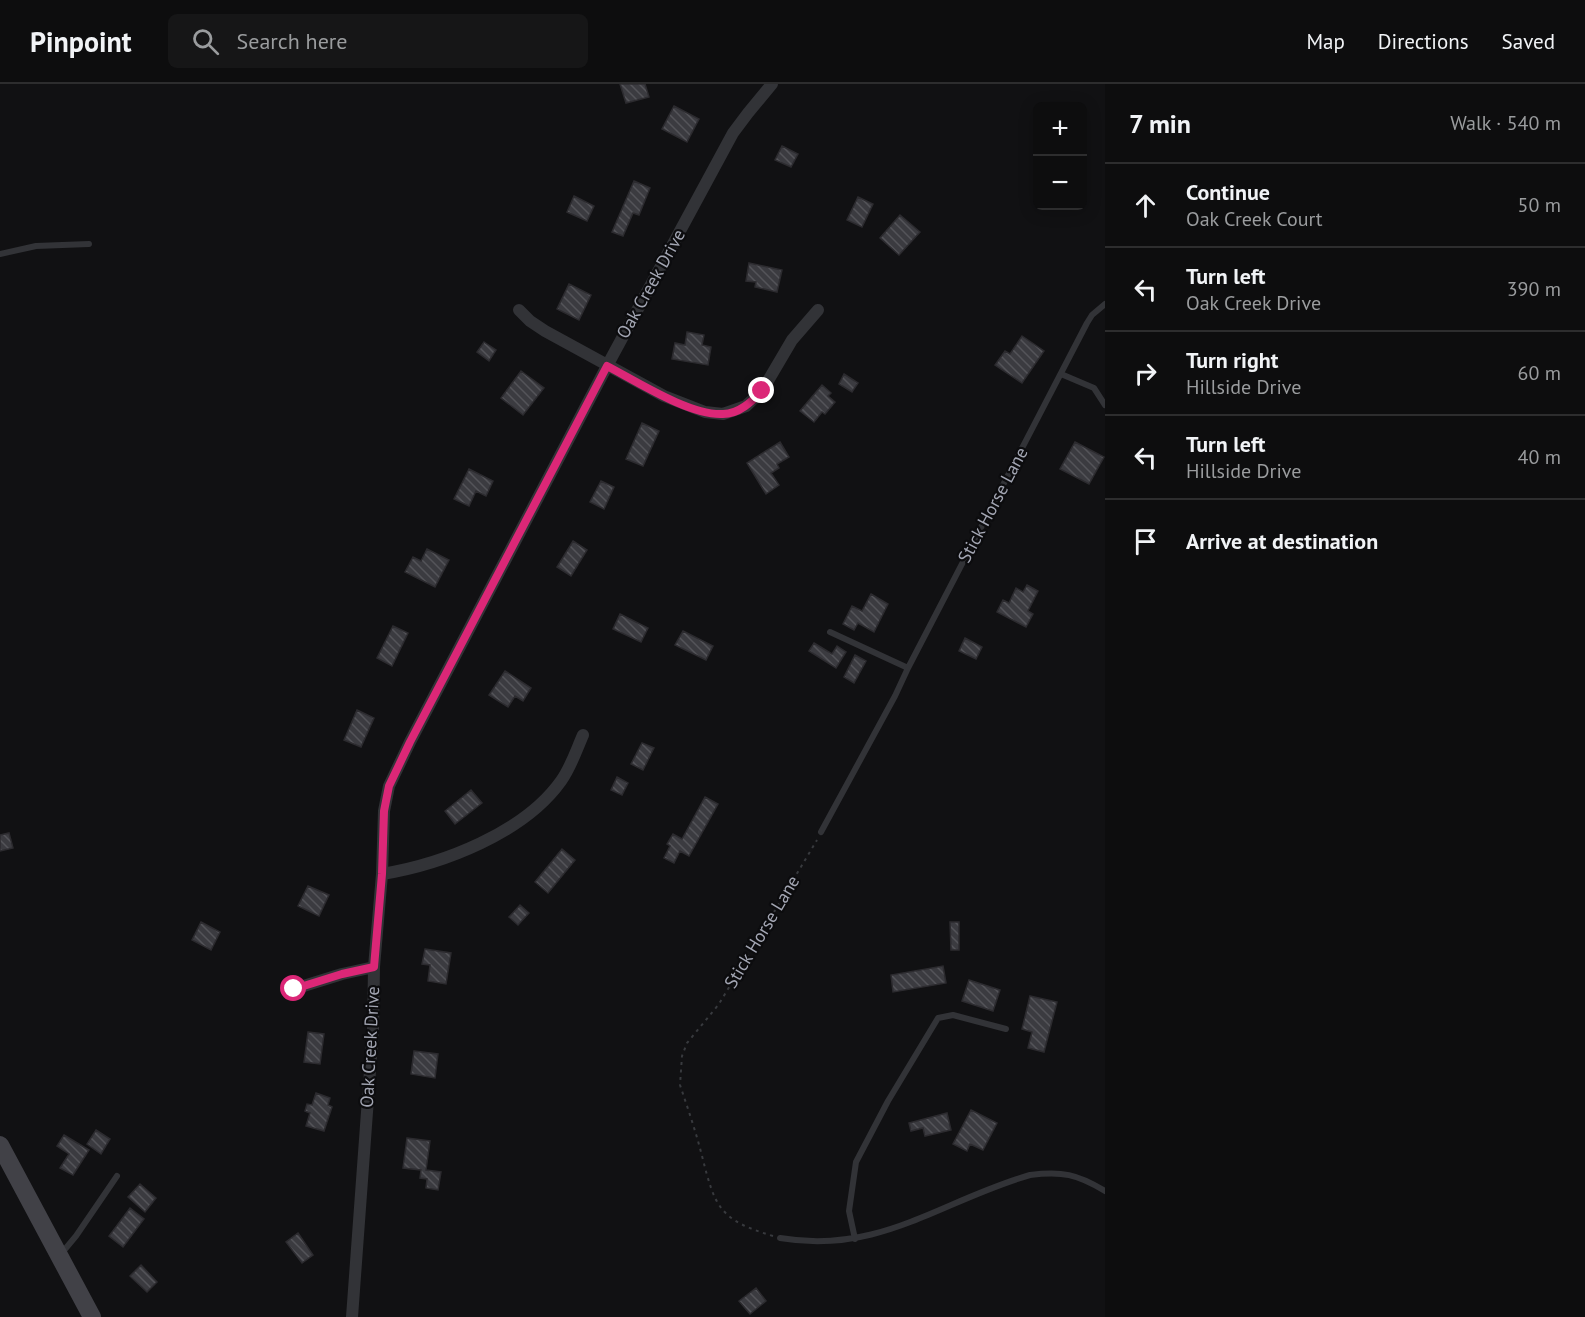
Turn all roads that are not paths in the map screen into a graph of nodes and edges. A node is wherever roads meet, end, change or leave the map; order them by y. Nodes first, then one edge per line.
1 (772, 84) edge
2 (89, 244) dead end
3 (0, 254) edge
4 (1105, 304) edge
5 (519, 310) dead end
6 (818, 310) dead end
7 (607, 366) junction
8 (1061, 374) junction
9 (1105, 405) edge
10 (830, 632) dead end
11 (908, 668) junction
12 (582, 735) dead end
13 (821, 832) road end
14 (382, 874) junction
15 (374, 967) junction
16 (294, 989) dead end
17 (1006, 1029) dead end
18 (0, 1145) edge
19 (117, 1176) dead end
20 (1105, 1191) edge
21 (780, 1238) road end
22 (855, 1239) junction
23 (59, 1256) junction
24 (92, 1317) edge
25 (352, 1317) edge

1 - 7 street, Oak Creek Drive
2 - 3 lane
4 - 8 lane, Stick Horse Lane
5 - 7 street
6 - 7 street
7 - 14 street, Oak Creek Drive
8 - 9 lane
8 - 11 lane, Stick Horse Lane
10 - 11 lane
11 - 13 lane, Stick Horse Lane
12 - 14 street
14 - 15 street, Oak Creek Drive
15 - 16 street
15 - 25 street, Oak Creek Drive
17 - 22 lane
18 - 23 street
19 - 23 lane
20 - 22 lane
21 - 22 lane
23 - 24 street

